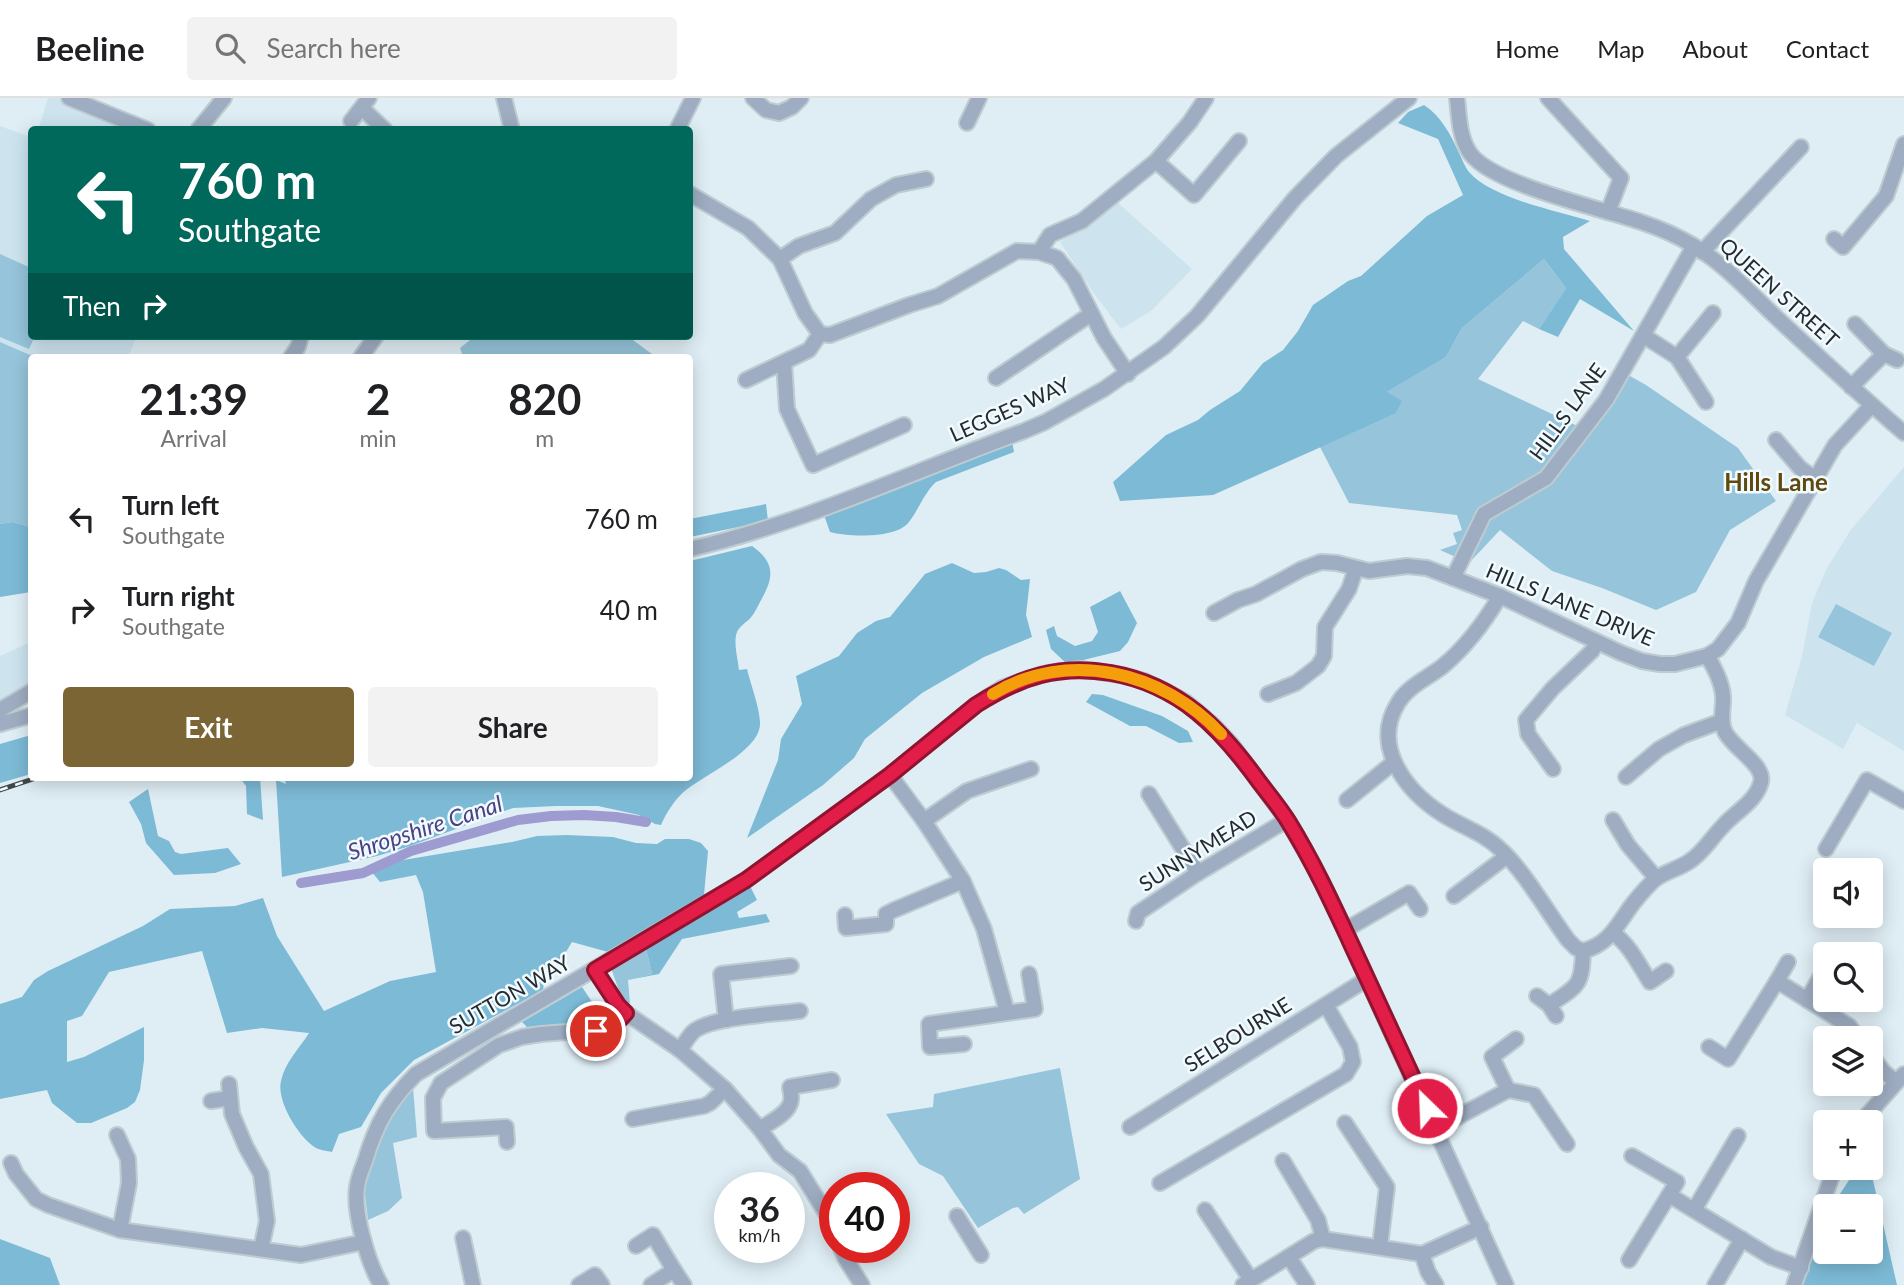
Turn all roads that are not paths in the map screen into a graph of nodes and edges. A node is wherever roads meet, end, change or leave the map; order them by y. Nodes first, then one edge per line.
1 (69, 98) edge
2 (224, 98) edge
3 (504, 98) edge
4 (693, 98) edge
5 (753, 98) edge
6 (801, 98) edge
7 (979, 98) edge
8 (1409, 98) edge
9 (1457, 98) edge
10 (1548, 98) edge
11 (1203, 99) edge
12 (365, 103) edge
13 (351, 121) dead end
14 (967, 123) dead end
15 (131, 126) edge
16 (201, 126) edge
17 (382, 126) edge
18 (511, 126) edge
19 (679, 126) edge
20 (1239, 141) dead end
21 (1904, 144) edge
22 (1801, 147) dead end
23 (1156, 161) junction
24 (926, 179) dead end
25 (693, 196) edge
26 (1608, 212) junction
27 (1843, 247) dead end
28 (1698, 249) junction
29 (1039, 252) junction
30 (780, 259) junction
31 (1713, 313) dead end
32 (1091, 314) junction
33 (1855, 324) dead end
34 (820, 334) junction
35 (1643, 336) junction
36 (373, 340) edge
37 (362, 354) edge
38 (1677, 357) junction
39 (783, 362) junction
40 (1128, 374) junction
41 (996, 378) dead end
42 (746, 380) dead end
43 (1851, 387) junction
44 (1706, 402) dead end
45 (1872, 405) junction
46 (904, 425) dead end
47 (1904, 433) edge
48 (1776, 440) dead end
49 (1815, 479) junction
50 (693, 548) edge
51 (1356, 568) junction
52 (1453, 578) junction
53 (1500, 596) junction
54 (1214, 614) dead end
55 (1597, 642) junction
56 (1707, 656) junction
57 (28, 693) edge
58 (1268, 694) dead end
59 (0, 710) edge
60 (28, 716) edge
61 (1722, 721) junction
62 (0, 724) edge
63 (1393, 763) junction
64 (1031, 769) dead end
65 (1553, 769) dead end
66 (890, 775) junction
67 (1626, 777) dead end
68 (1149, 794) dead end
69 (1347, 800) dead end
70 (1904, 801) edge
71 (1287, 820) junction
72 (1613, 820) dead end
73 (924, 821) junction
74 (1826, 849) dead end
75 (1507, 856) junction
76 (1198, 873) junction
77 (1656, 878) junction
78 (963, 881) junction
79 (1454, 895) dead end
80 (1420, 909) dead end
81 (845, 915) dead end
82 (1136, 921) dead end
83 (1345, 930) junction
84 (1613, 933) junction
85 (1583, 951) junction
86 (1788, 962) dead end
87 (791, 966) dead end
88 (595, 970) junction
89 (1666, 971) dead end
90 (1029, 974) dead end
91 (1367, 979) junction
92 (1777, 981) junction
93 (1813, 990) edge
94 (1537, 996) dead end
95 (1807, 1000) junction
96 (1326, 1005) junction
97 (800, 1011) dead end
98 (1007, 1012) junction
99 (626, 1013) junction
100 (726, 1020) junction
101 (1839, 1026) edge
102 (1516, 1039) dead end
103 (964, 1044) dead end
104 (1709, 1047) dead end
105 (680, 1050) junction
106 (1883, 1071) edge
107 (1900, 1078) edge
108 (832, 1080) dead end
109 (725, 1089) junction
110 (1508, 1090) junction
111 (211, 1101) dead end
112 (1872, 1110) edge
113 (633, 1119) dead end
114 (1345, 1123) dead end
115 (1130, 1127) dead end
116 (1437, 1128) junction
117 (760, 1129) junction
118 (117, 1135) dead end
119 (1738, 1136) dead end
120 (507, 1142) dead end
121 (1567, 1144) dead end
122 (1632, 1156) dead end
123 (1283, 1161) dead end
124 (11, 1173) dead end
125 (1831, 1180) edge
126 (1160, 1183) dead end
127 (1669, 1195) junction
128 (819, 1202) edge
129 (1205, 1210) dead end
130 (1694, 1210) junction
131 (957, 1216) dead end
132 (1481, 1227) junction
133 (120, 1230) junction
134 (463, 1238) dead end
135 (1322, 1239) junction
136 (1742, 1239) junction
137 (365, 1242) junction
138 (636, 1246) dead end
139 (1380, 1246) junction
140 (261, 1249) junction
141 (1422, 1254) junction
142 (981, 1255) dead end
143 (1289, 1257) junction
144 (1629, 1260) dead end
145 (849, 1263) edge
146 (1801, 1268) junction
147 (674, 1270) junction
148 (1247, 1283) edge
149 (380, 1285) edge
150 (473, 1285) edge
151 (579, 1285) edge
152 (602, 1285) edge
153 (651, 1285) edge
154 (684, 1285) edge
155 (862, 1285) edge
156 (1307, 1285) edge
157 (1436, 1285) edge
158 (1506, 1285) edge
159 (1715, 1285) edge
160 (1794, 1285) edge

1 - 15 street
2 - 16 street
3 - 18 street
4 - 19 street
5 - 6 street
7 - 14 street
8 - 40 street, LEGGES WAY
9 - 26 street, QUEEN STREET
10 - 26 street
11 - 23 street
12 - 13 street
12 - 17 street
20 - 23 street
21 - 27 street
22 - 28 street, HILLS LANE
23 - 29 street
24 - 30 street
25 - 30 street
26 - 28 street, QUEEN STREET
28 - 35 street, HILLS LANE
28 - 43 street, QUEEN STREET
29 - 32 street
29 - 34 street
30 - 34 street
31 - 38 street
32 - 40 street
32 - 41 street
33 - 43 street
34 - 39 street
35 - 38 street
35 - 52 street, HILLS LANE
36 - 37 street
38 - 44 street
39 - 42 street
39 - 46 street
40 - 50 street, LEGGES WAY
43 - 45 street, QUEEN STREET
45 - 47 street, QUEEN STREET
45 - 49 street
48 - 49 street
49 - 56 street
51 - 52 street, HILLS LANE DRIVE
51 - 54 street, HILLS LANE DRIVE
51 - 58 street
52 - 53 street, HILLS LANE DRIVE
53 - 55 street, HILLS LANE DRIVE
53 - 63 street
55 - 56 street, HILLS LANE DRIVE
55 - 65 street
56 - 61 street
57 - 59 street
60 - 62 street
61 - 67 street
61 - 77 street
63 - 69 street
63 - 75 street
64 - 73 street
66 - 71 street, SUTTON WAY
66 - 73 street
66 - 88 street, SUTTON WAY
68 - 76 street
70 - 74 street
71 - 76 street, SUNNYMEAD
71 - 83 street, SUTTON WAY
72 - 77 street
73 - 78 street
75 - 79 street
75 - 85 street
76 - 82 street, SUNNYMEAD
77 - 84 street
78 - 81 street
78 - 98 street
80 - 83 street
83 - 91 street, SUTTON WAY
84 - 85 street
84 - 89 street
85 - 94 street
86 - 92 street
87 - 100 street
88 - 99 street
88 - 137 street, SUTTON WAY
90 - 98 street
91 - 96 street, SELBOURNE
91 - 116 street, SUTTON WAY
92 - 95 street
92 - 104 street
93 - 95 street
95 - 101 street
96 - 115 street, SELBOURNE
96 - 126 street
97 - 100 street
98 - 103 street
99 - 105 street
99 - 120 street
100 - 105 street
102 - 110 street
105 - 109 street
106 - 107 street
107 - 112 street
108 - 117 street
109 - 113 street
109 - 117 street
110 - 116 street
110 - 121 street
111 - 140 street
114 - 139 street
116 - 132 street, SUTTON WAY
117 - 128 street
118 - 133 street
119 - 130 street
122 - 127 street
123 - 135 street
124 - 133 street
125 - 146 street
127 - 130 street
127 - 144 street
129 - 148 street
130 - 136 street
131 - 142 street
132 - 141 street
132 - 158 street, SUTTON WAY
133 - 140 street
134 - 150 street
135 - 139 street
135 - 143 street
136 - 146 street
136 - 159 street
137 - 140 street
137 - 149 street, SUTTON WAY
138 - 147 street
139 - 141 street
141 - 157 street
143 - 148 street
143 - 156 street
145 - 155 street
146 - 160 street
147 - 153 street
147 - 154 street
151 - 152 street

